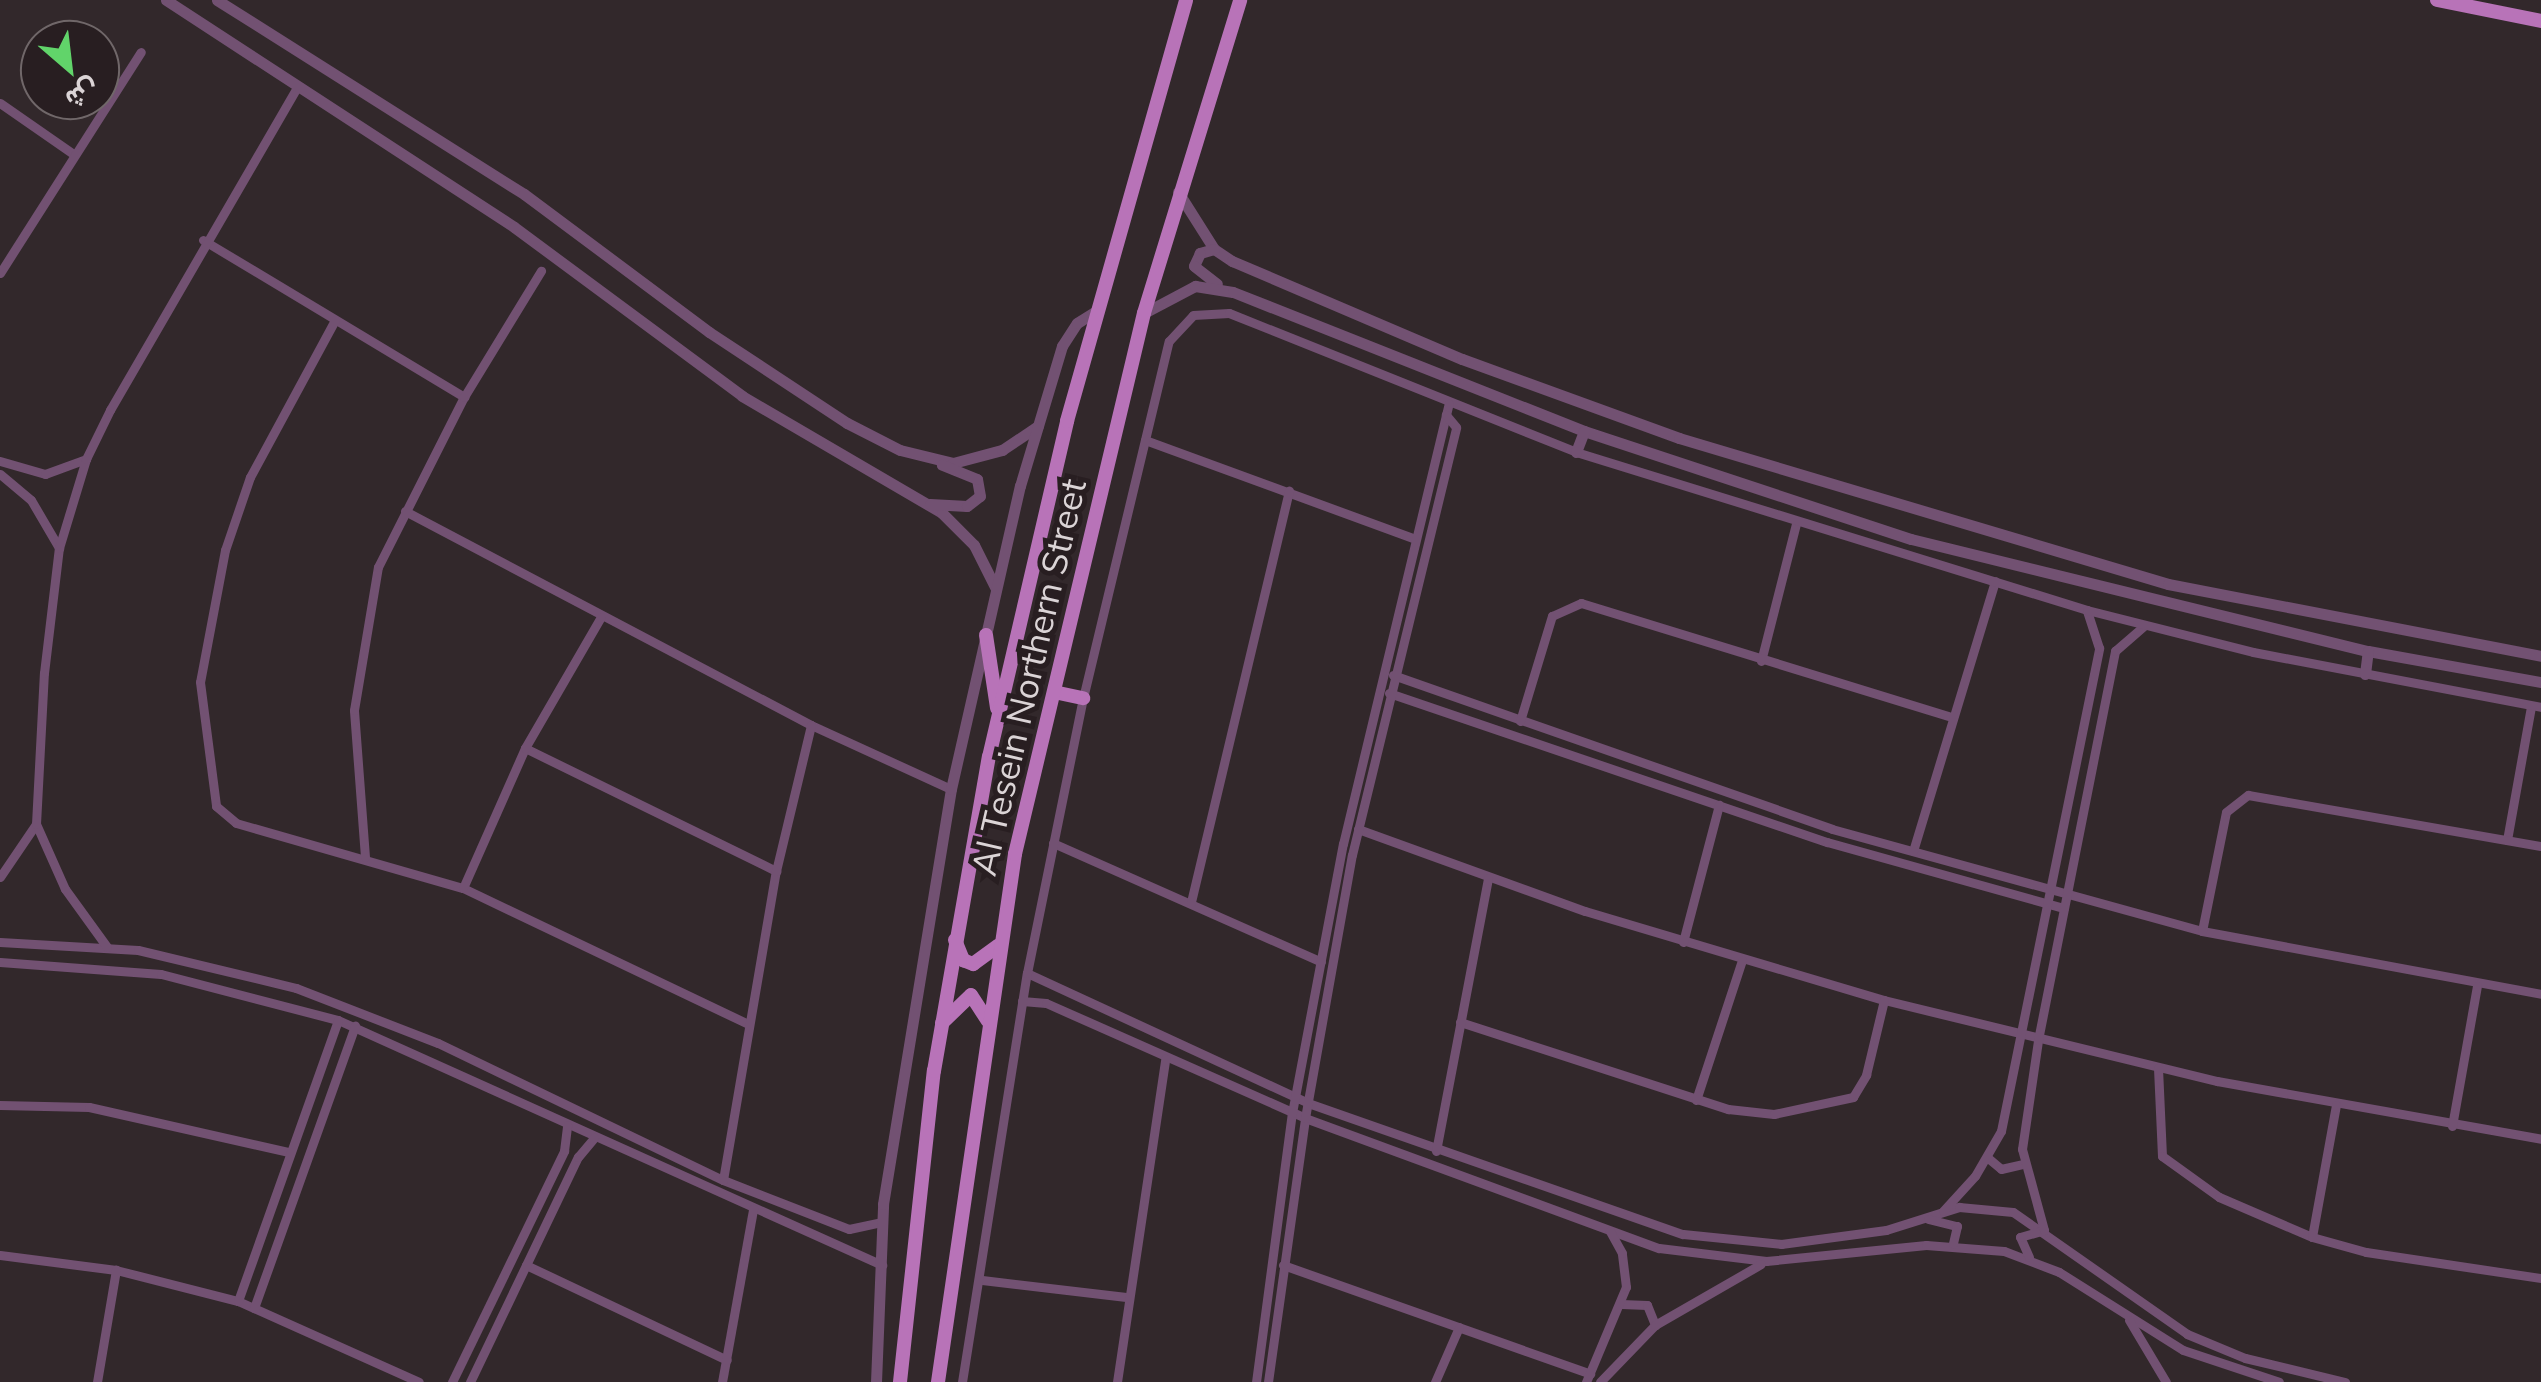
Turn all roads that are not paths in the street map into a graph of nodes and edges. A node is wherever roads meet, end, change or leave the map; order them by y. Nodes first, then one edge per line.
1 (166, 0) edge
2 (216, 0) edge
3 (1186, 0) edge
4 (1240, 0) edge
5 (2437, 0) edge
6 (2541, 21) edge
7 (142, 52) dead end
8 (297, 88) junction
9 (0, 103) edge
10 (72, 153) junction
11 (1177, 188) junction
12 (203, 240) junction
13 (1214, 249) junction
14 (541, 270) dead end
15 (0, 273) edge
16 (1233, 292) junction
17 (1099, 309) junction
18 (1144, 313) junction
19 (336, 320) junction
20 (464, 397) junction
21 (1448, 404) junction
22 (1446, 416) junction
23 (1038, 426) junction
24 (1584, 431) junction
25 (1145, 440) junction
26 (1576, 452) junction
27 (86, 459) junction
28 (939, 462) junction
29 (1, 467) edge
30 (1288, 490) junction
31 (930, 504) junction
32 (405, 510) junction
33 (1920, 514) junction
34 (1796, 524) junction
35 (1955, 525) junction
36 (1912, 539) junction
37 (1414, 540) junction
38 (60, 548) junction
39 (1950, 548) junction
40 (1995, 581) junction
41 (997, 589) junction
42 (2087, 610) junction
43 (601, 617) junction
44 (2146, 626) junction
45 (986, 635) junction
46 (2368, 651) junction
47 (2541, 656) edge
48 (1761, 661) junction
49 (2365, 674) junction
50 (1393, 675) junction
51 (2541, 682) edge
52 (1054, 692) junction
53 (1389, 692) junction
54 (1083, 698) junction
55 (2536, 706) edge
56 (1950, 716) junction
57 (998, 718) junction
58 (1520, 720) junction
59 (811, 726) junction
60 (525, 748) junction
61 (1368, 759) junction
62 (952, 789) junction
63 (1719, 805) junction
64 (36, 824) junction
65 (1358, 828) junction
66 (2506, 840) junction
67 (1052, 843) junction
68 (2541, 846) edge
69 (1913, 851) junction
70 (366, 857) junction
71 (776, 871) junction
72 (0, 877) edge
73 (1488, 878) junction
74 (2050, 886) junction
75 (463, 888) junction
76 (2068, 890) junction
77 (1191, 902) junction
78 (2047, 903) junction
79 (2064, 908) junction
80 (2202, 931) junction
81 (954, 940) junction
82 (0, 942) edge
83 (1684, 942) junction
84 (998, 946) junction
85 (107, 947) junction
86 (1742, 960) junction
87 (0, 962) edge
88 (1321, 962) junction
89 (208, 963) junction
90 (1026, 973) junction
91 (204, 982) junction
92 (2477, 986) junction
93 (2541, 994) edge
94 (1884, 1000) junction
95 (1022, 1001) junction
96 (338, 1020) junction
97 (988, 1021) junction
98 (1460, 1022) junction
99 (748, 1024) junction
100 (941, 1024) junction
101 (355, 1026) junction
102 (2020, 1035) junction
103 (2038, 1040) junction
104 (1166, 1059) junction
105 (2158, 1068) junction
106 (1295, 1098) junction
107 (1696, 1100) junction
108 (1308, 1104) junction
109 (2336, 1104) junction
110 (0, 1105) edge
111 (1292, 1113) junction
112 (1305, 1118) junction
113 (567, 1125) junction
114 (2452, 1126) junction
115 (594, 1138) junction
116 (2541, 1140) edge
117 (1436, 1151) junction
118 (288, 1152) junction
119 (1988, 1158) junction
120 (2023, 1164) junction
121 (724, 1180) junction
122 (753, 1208) junction
123 (1942, 1212) junction
124 (1925, 1218) junction
125 (882, 1222) junction
126 (2044, 1230) junction
127 (1610, 1231) junction
128 (2312, 1237) junction
129 (1953, 1244) junction
130 (0, 1255) edge
131 (2030, 1260) junction
132 (1766, 1261) junction
133 (526, 1264) junction
134 (1282, 1265) junction
135 (886, 1268) junction
136 (116, 1270) junction
137 (2541, 1278) edge
138 (982, 1280) junction
139 (1126, 1297) junction
140 (238, 1301) junction
141 (1620, 1304) junction
142 (254, 1308) junction
143 (2124, 1313) junction
144 (1655, 1325) junction
145 (1460, 1327) junction
146 (726, 1360) junction
147 (2242, 1373) junction
148 (1588, 1378) edge
149 (98, 1382) edge
150 (419, 1382) edge
151 (452, 1382) edge
152 (470, 1382) edge
153 (722, 1382) edge
154 (876, 1382) edge
155 (900, 1382) edge
156 (938, 1382) edge
157 (965, 1382) edge
158 (1117, 1382) edge
159 (1256, 1382) edge
160 (1268, 1382) edge
161 (1435, 1382) edge
162 (1600, 1382) edge
163 (2166, 1382) edge
164 (2234, 1382) edge
165 (2280, 1382) edge
166 (2345, 1382) edge

1 - 8 street
2 - 28 street
3 - 17 main road, Al Tesein Northern Street
4 - 11 main road, Al Tesein Northern Street
5 - 6 main road
7 - 10 street
8 - 12 street
8 - 31 street
9 - 10 street
10 - 15 street
11 - 13 street
11 - 18 main road, Al Tesein Northern Street
12 - 19 street
12 - 27 street
13 - 16 street
13 - 33 street
14 - 20 street
16 - 18 street
16 - 24 street
17 - 23 street
17 - 57 main road, Al Tesein Northern Street
18 - 52 main road, Al Tesein Northern Street
19 - 20 street
19 - 70 street
20 - 32 street
21 - 22 street
21 - 25 street
21 - 26 street
22 - 37 street
22 - 50 street
23 - 28 street
23 - 41 street
24 - 26 street
24 - 36 street
25 - 30 street
25 - 54 street
26 - 34 street
27 - 29 street
27 - 38 street
28 - 31 street
29 - 38 street
30 - 37 street
30 - 77 street
31 - 41 street
32 - 43 street
32 - 70 street
33 - 35 street
33 - 36 street
34 - 40 street
34 - 48 street
35 - 39 street
35 - 47 street
36 - 39 street
37 - 61 street
38 - 64 street
39 - 46 street
40 - 42 street
40 - 56 street
41 - 45 street
42 - 44 street
42 - 74 street
43 - 59 street
43 - 60 street
44 - 49 street
44 - 76 street
45 - 57 main road
45 - 62 street
46 - 49 street
46 - 51 street
48 - 56 street
48 - 58 street
49 - 55 street
50 - 53 street
50 - 58 street
52 - 54 main road
52 - 84 main road, Al Tesein Northern Street
53 - 61 street
53 - 63 street
54 - 67 street
55 - 66 street
56 - 69 street
57 - 81 main road, Al Tesein Northern Street
58 - 69 street
59 - 62 street
59 - 71 street
60 - 71 street
60 - 75 street
61 - 65 street
61 - 88 street
62 - 125 street
63 - 78 street
63 - 83 street
64 - 72 street
64 - 85 street
65 - 73 street
65 - 108 street
66 - 68 street
66 - 80 street
67 - 77 street
67 - 90 street
69 - 74 street
70 - 75 street
71 - 99 street
73 - 83 street
73 - 98 street
74 - 76 street
74 - 78 street
75 - 99 street
76 - 79 street
76 - 80 street
77 - 88 street
78 - 79 street
78 - 102 street
79 - 103 street
80 - 92 street
81 - 84 main road
81 - 100 main road, Al Tesein Northern Street
82 - 85 street
83 - 86 street
84 - 97 main road, Al Tesein Northern Street
85 - 89 street
86 - 94 street
86 - 107 street
87 - 91 street
88 - 106 street
89 - 91 street
89 - 121 street
90 - 95 street
90 - 106 street
91 - 96 street
92 - 93 street
92 - 114 street
94 - 102 street
94 - 107 street
95 - 104 street
95 - 138 street
96 - 101 street
96 - 118 street
97 - 100 main road
97 - 156 main road, Al Tesein Northern Street
98 - 107 street
98 - 117 street
99 - 121 street
100 - 155 main road, Al Tesein Northern Street
101 - 113 street
101 - 142 street
102 - 103 street
102 - 119 street
103 - 105 street
103 - 120 street
104 - 111 street
104 - 139 street
105 - 109 street
105 - 128 street
106 - 108 street
106 - 111 street
108 - 112 street
108 - 117 street
109 - 114 street
109 - 128 street
110 - 118 street
111 - 112 street
111 - 159 street
112 - 127 street
112 - 134 street
113 - 115 street
113 - 151 street
114 - 116 street
115 - 122 street
115 - 133 street
117 - 124 street
118 - 140 street
119 - 120 street
119 - 123 street
120 - 126 street
121 - 125 street
122 - 135 street
122 - 146 street
123 - 124 street
123 - 126 street
124 - 129 street
125 - 135 street
126 - 131 street
126 - 166 street
127 - 132 street
127 - 141 street
128 - 137 street
129 - 131 street
129 - 132 street
130 - 136 street
131 - 143 street
132 - 144 street
133 - 146 street
133 - 152 street
134 - 145 street
134 - 160 street
135 - 154 street
136 - 140 street
136 - 149 street
138 - 139 street
138 - 157 street
139 - 158 street
140 - 142 street
141 - 144 street
141 - 148 street
142 - 150 street
143 - 147 street
143 - 163 street
144 - 162 street
145 - 148 street
145 - 161 street
146 - 153 street
147 - 164 street
147 - 165 street

